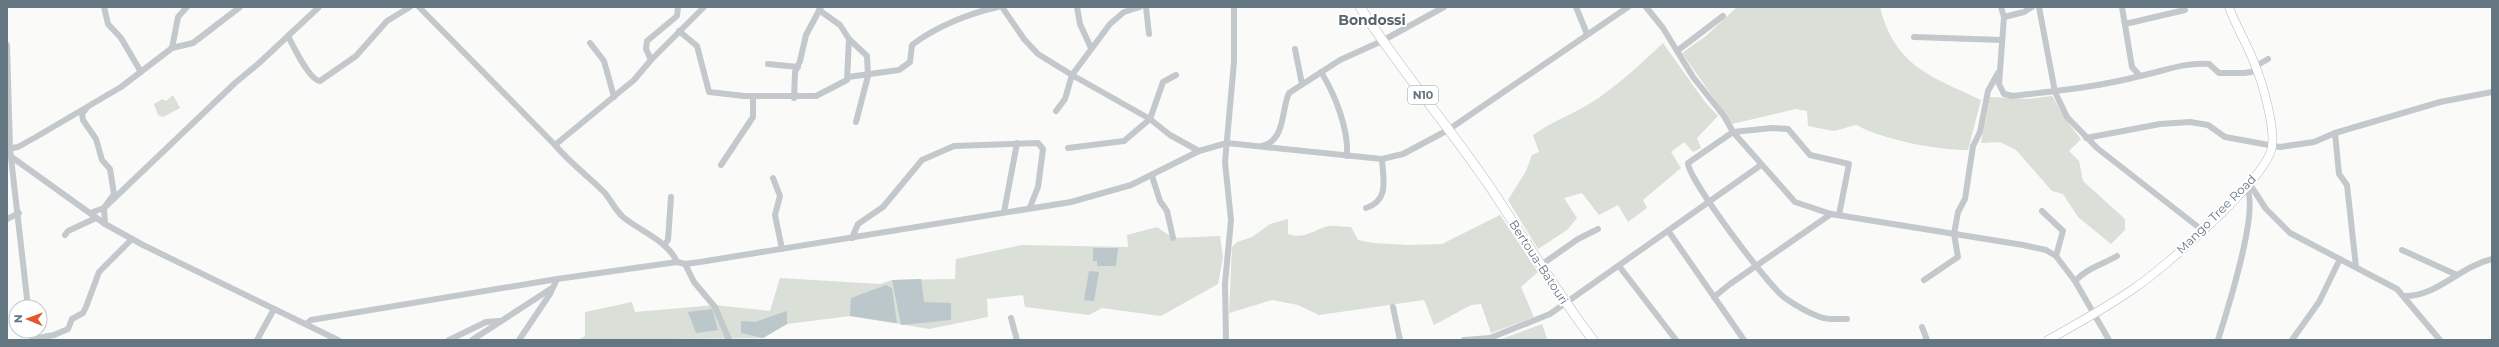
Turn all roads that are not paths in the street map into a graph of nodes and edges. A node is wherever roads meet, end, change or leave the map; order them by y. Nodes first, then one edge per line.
1 (104, 7) edge
2 (187, 7) edge
3 (240, 7) edge
4 (318, 7) edge
5 (410, 7) edge
6 (419, 7) edge
7 (678, 7) edge
8 (704, 7) edge
9 (998, 7) edge
10 (1002, 7) edge
11 (1077, 7) edge
12 (1146, 7) edge
13 (1234, 7) edge
14 (1360, 7) edge
15 (1443, 7) edge
16 (1576, 7) edge
17 (1628, 7) edge
18 (1646, 7) edge
19 (2001, 7) edge
20 (2032, 7) edge
21 (2039, 7) edge
22 (2122, 7) edge
23 (2229, 7) edge
24 (820, 8) edge
25 (1137, 8) edge
26 (2185, 10) dead end
27 (1723, 16) dead end
28 (2004, 16) junction
29 (2125, 24) junction
30 (679, 32) junction
31 (1149, 34) dead end
32 (1587, 34) junction
33 (288, 36) junction
34 (1914, 37) dead end
35 (849, 39) junction
36 (2002, 40) junction
37 (1382, 42) junction
38 (590, 44) dead end
39 (7, 45) edge
40 (172, 48) junction
41 (1091, 48) junction
42 (1295, 49) dead end
43 (1677, 51) junction
44 (2268, 59) dead end
45 (651, 60) junction
46 (768, 64) dead end
47 (798, 67) junction
48 (2256, 68) junction
49 (141, 72) junction
50 (1321, 72) junction
51 (1999, 72) junction
52 (1176, 75) dead end
53 (868, 76) junction
54 (1072, 76) junction
55 (2140, 76) junction
56 (848, 77) junction
57 (1302, 84) junction
58 (2055, 92) junction
59 (2492, 92) edge
60 (753, 96) junction
61 (614, 97) junction
62 (794, 98) junction
63 (87, 106) junction
64 (1056, 111) dead end
65 (1150, 119) junction
66 (856, 122) dead end
67 (1448, 130) junction
68 (1733, 132) junction
69 (2335, 133) junction
70 (2086, 138) junction
71 (1275, 139) junction
72 (1017, 143) junction
73 (1227, 143) junction
74 (555, 145) junction
75 (1259, 147) junction
76 (2272, 147) junction
77 (1068, 148) dead end
78 (1279, 148) junction
79 (9, 149) edge
80 (1199, 151) junction
81 (1347, 156) junction
82 (13, 158) junction
83 (1382, 159) junction
84 (721, 165) dead end
85 (1761, 165) junction
86 (1152, 176) junction
87 (773, 178) dead end
88 (2248, 185) junction
89 (671, 197) dead end
90 (1710, 202) junction
91 (1030, 207) junction
92 (104, 208) junction
93 (1366, 208) dead end
94 (2042, 211) dead end
95 (1004, 212) junction
96 (19, 213) junction
97 (90, 213) junction
98 (1831, 214) junction
99 (1839, 215) junction
100 (96, 218) junction
101 (7, 219) edge
102 (105, 224) junction
103 (1598, 229) dead end
104 (2202, 230) junction
105 (1669, 232) junction
106 (1954, 234) junction
107 (65, 235) dead end
108 (852, 238) junction
109 (1173, 238) dead end
110 (132, 239) junction
111 (664, 245) junction
112 (782, 249) junction
113 (2402, 250) dead end
114 (2056, 256) junction
115 (2117, 256) dead end
116 (2340, 259) junction
117 (2492, 259) edge
118 (678, 262) junction
119 (685, 264) junction
120 (1541, 266) junction
121 (1619, 266) junction
122 (1755, 266) junction
123 (2356, 267) junction
124 (2457, 275) junction
125 (557, 279) junction
126 (1924, 280) dead end
127 (2075, 281) junction
128 (554, 288) junction
129 (2405, 296) junction
130 (1714, 297) junction
131 (27, 299) edge
132 (1566, 304) junction
133 (1393, 307) dead end
134 (274, 309) junction
135 (2094, 315) junction
136 (1011, 318) dead end
137 (1847, 319) dead end
138 (501, 321) junction
139 (306, 324) junction
140 (1922, 327) dead end
141 (1489, 339) edge
142 (33, 340) edge
143 (257, 340) edge
144 (338, 340) edge
145 (449, 340) edge
146 (472, 340) edge
147 (519, 340) edge
148 (729, 340) edge
149 (1017, 340) edge
150 (1226, 340) edge
151 (1400, 340) edge
152 (1464, 340) edge
153 (1593, 340) edge
154 (1676, 340) edge
155 (1744, 340) edge
156 (1927, 340) edge
157 (2048, 340) edge
158 (2109, 340) edge
159 (2218, 340) edge
160 (2292, 340) edge
161 (2440, 340) edge

1 - 49 street
2 - 40 street
3 - 40 street
4 - 33 street
5 - 33 street
6 - 74 street
7 - 45 street
8 - 30 street
9 - 53 street
10 - 54 street
11 - 41 street
12 - 31 street
13 - 73 street
14 - 37 highway, N10
15 - 37 street
16 - 32 street
17 - 32 street
18 - 43 street
19 - 28 street
20 - 28 street
21 - 58 street
22 - 29 street
23 - 48 main road, Mango Tree Road
24 - 35 street
24 - 47 street
25 - 41 street
26 - 29 street
27 - 43 street
28 - 36 street
29 - 55 street
30 - 45 street
30 - 60 street
32 - 67 street
33 - 92 street
34 - 36 street
35 - 53 street
35 - 56 street
36 - 51 street
37 - 50 street
37 - 67 highway, N10
38 - 61 street
39 - 79 street
40 - 49 street
41 - 54 street
42 - 57 street
43 - 68 street
44 - 48 street
45 - 61 street
46 - 47 street
47 - 62 street
48 - 55 street
48 - 76 main road, Mango Tree Road
49 - 63 street
50 - 57 street
50 - 81 street
51 - 58 street
51 - 106 street
52 - 65 street
53 - 56 street
53 - 66 street
54 - 64 street
54 - 65 street
55 - 58 street
56 - 62 street
57 - 71 street
58 - 70 street
59 - 69 street
60 - 62 street
60 - 84 street
61 - 74 street
63 - 79 street
63 - 92 street
65 - 77 street
65 - 80 street
67 - 83 street
67 - 120 highway, Bertoua-Batouri / N10
68 - 85 street
68 - 90 street
68 - 99 street
69 - 76 street
69 - 123 street
70 - 76 street
70 - 104 street
71 - 75 street
71 - 78 street
72 - 91 street
72 - 95 street
72 - 108 street
73 - 75 street
73 - 80 street
73 - 150 street
74 - 111 street
75 - 78 street
76 - 88 main road, Mango Tree Road
78 - 81 street
79 - 82 street
80 - 86 street
81 - 83 street
82 - 96 street
82 - 97 street
83 - 93 street
85 - 90 street
85 - 98 street
86 - 91 street
86 - 109 street
87 - 112 street
88 - 104 main road, Mango Tree Road
88 - 116 street
88 - 159 street
89 - 111 street
90 - 105 street
90 - 122 street
91 - 95 street
92 - 97 street
92 - 102 street
94 - 114 street
95 - 108 street
96 - 101 street
96 - 131 street
97 - 100 street
98 - 99 street
98 - 122 street
99 - 106 street
100 - 102 street
100 - 107 street
102 - 110 street
103 - 120 street
104 - 135 main road, Mango Tree Road
105 - 121 street
105 - 130 street
106 - 114 street
106 - 126 street
108 - 112 street
110 - 134 street
110 - 142 street
111 - 118 street
112 - 119 street
113 - 124 street
114 - 127 street
115 - 127 street
116 - 123 street
116 - 160 street
117 - 124 street
118 - 119 street
118 - 125 street
119 - 148 street
120 - 132 highway, Bertoua-Batouri / N10
121 - 132 street
121 - 154 street
122 - 130 street
122 - 137 street
123 - 129 street
124 - 129 street
125 - 128 street
125 - 139 street
127 - 135 street
128 - 138 street
128 - 147 street
129 - 161 street
130 - 155 street
132 - 141 street
132 - 153 highway, Bertoua-Batouri / N10
133 - 151 street
134 - 139 street
134 - 143 street
135 - 157 main road, Mango Tree Road
135 - 158 street
136 - 149 street
138 - 145 street
138 - 146 street
139 - 144 street
140 - 156 street
141 - 152 street

